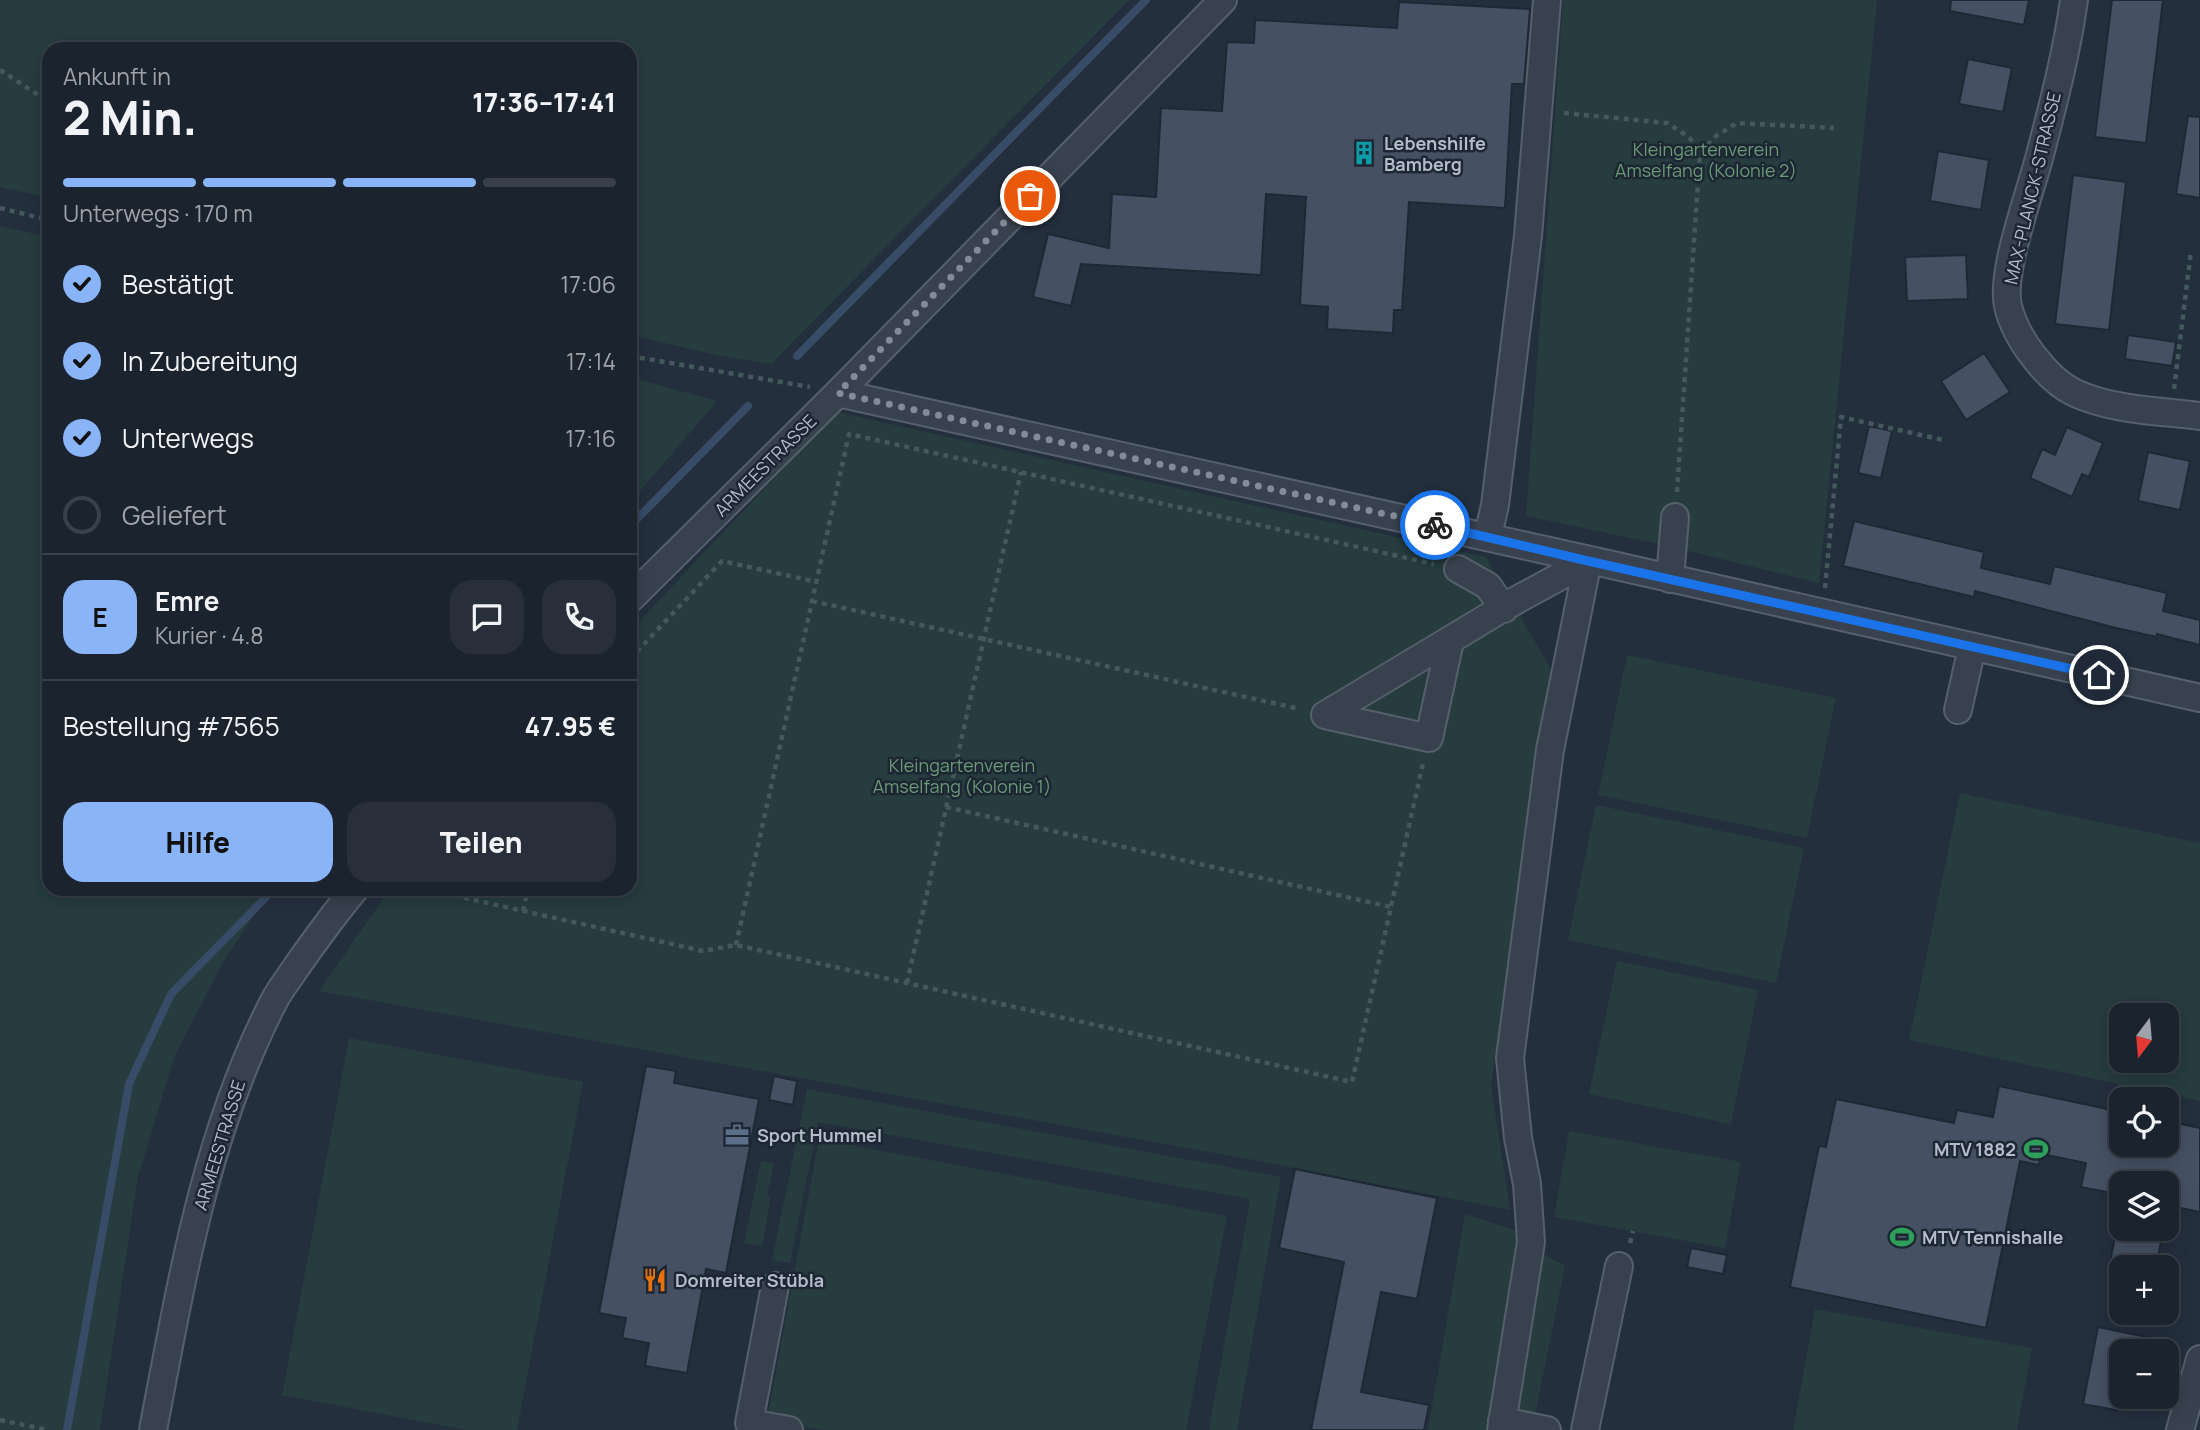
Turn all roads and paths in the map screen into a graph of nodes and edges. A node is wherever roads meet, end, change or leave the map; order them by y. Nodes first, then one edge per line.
1 (1223, 0) edge
2 (1547, 0) edge
3 (2074, 0) edge
4 (0, 70) edge
5 (42, 97) edge
6 (1561, 113) dead end
7 (1834, 128) dead end
8 (1700, 153) junction
9 (0, 208) edge
10 (42, 217) edge
11 (2191, 251) dead end
12 (637, 357) edge
13 (838, 393) junction
14 (2171, 412) junction
15 (2200, 416) edge
16 (1943, 440) dead end
17 (1021, 472) junction
18 (1675, 517) joint
19 (1488, 536) junction
20 (1588, 561) junction
21 (1458, 569) joint
22 (1670, 579) junction
23 (817, 582) junction
24 (637, 592) edge
25 (812, 601) junction
26 (1504, 609) junction
27 (1824, 613) junction
28 (984, 639) junction
29 (1450, 641) junction
30 (1972, 647) junction
31 (637, 652) edge
32 (2200, 698) edge
33 (1958, 709) dead end
34 (1325, 715) junction
35 (1429, 738) junction
36 (946, 807) junction
37 (349, 896) edge
38 (456, 896) edge
39 (526, 896) edge
40 (1391, 906) junction
41 (523, 911) junction
42 (736, 945) junction
43 (907, 983) junction
44 (1633, 1231) dead end
45 (1631, 1241) dead end
46 (1619, 1266) dead end
47 (775, 1286) dead end
48 (2200, 1359) edge
49 (0, 1420) edge
50 (1501, 1425) edge
51 (47, 1430) edge
52 (153, 1430) edge
53 (789, 1430) edge
54 (1547, 1430) edge
55 (1585, 1430) edge
56 (2180, 1430) edge

1 - 13 street, ARMEESTRASSE
2 - 19 street
3 - 14 street, MAX-PLANCK-STRASSE
4 - 5 path
6 - 8 path
7 - 8 path
8 - 18 path
9 - 10 path
11 - 14 path
12 - 13 path
13 - 19 street
13 - 24 street, ARMEESTRASSE
14 - 15 street, MAX-PLANCK-STRASSE
16 - 27 path
17 - 21 path
17 - 23 path
17 - 28 path
18 - 22 street
19 - 20 street
20 - 22 street
20 - 26 street
20 - 50 street
21 - 26 street
22 - 27 street
23 - 25 path
23 - 31 path
25 - 28 path
25 - 42 path
26 - 29 street
27 - 30 street
28 - 34 path
28 - 36 path
29 - 34 street
29 - 35 street
30 - 32 street
30 - 33 street
34 - 35 street
35 - 40 path
36 - 40 path
36 - 43 path
37 - 52 street, ARMEESTRASSE
38 - 41 path
39 - 41 path
40 - 43 path
41 - 42 path
42 - 43 path
44 - 45 path
46 - 55 street
47 - 53 street
48 - 56 street
49 - 51 path
50 - 54 street

